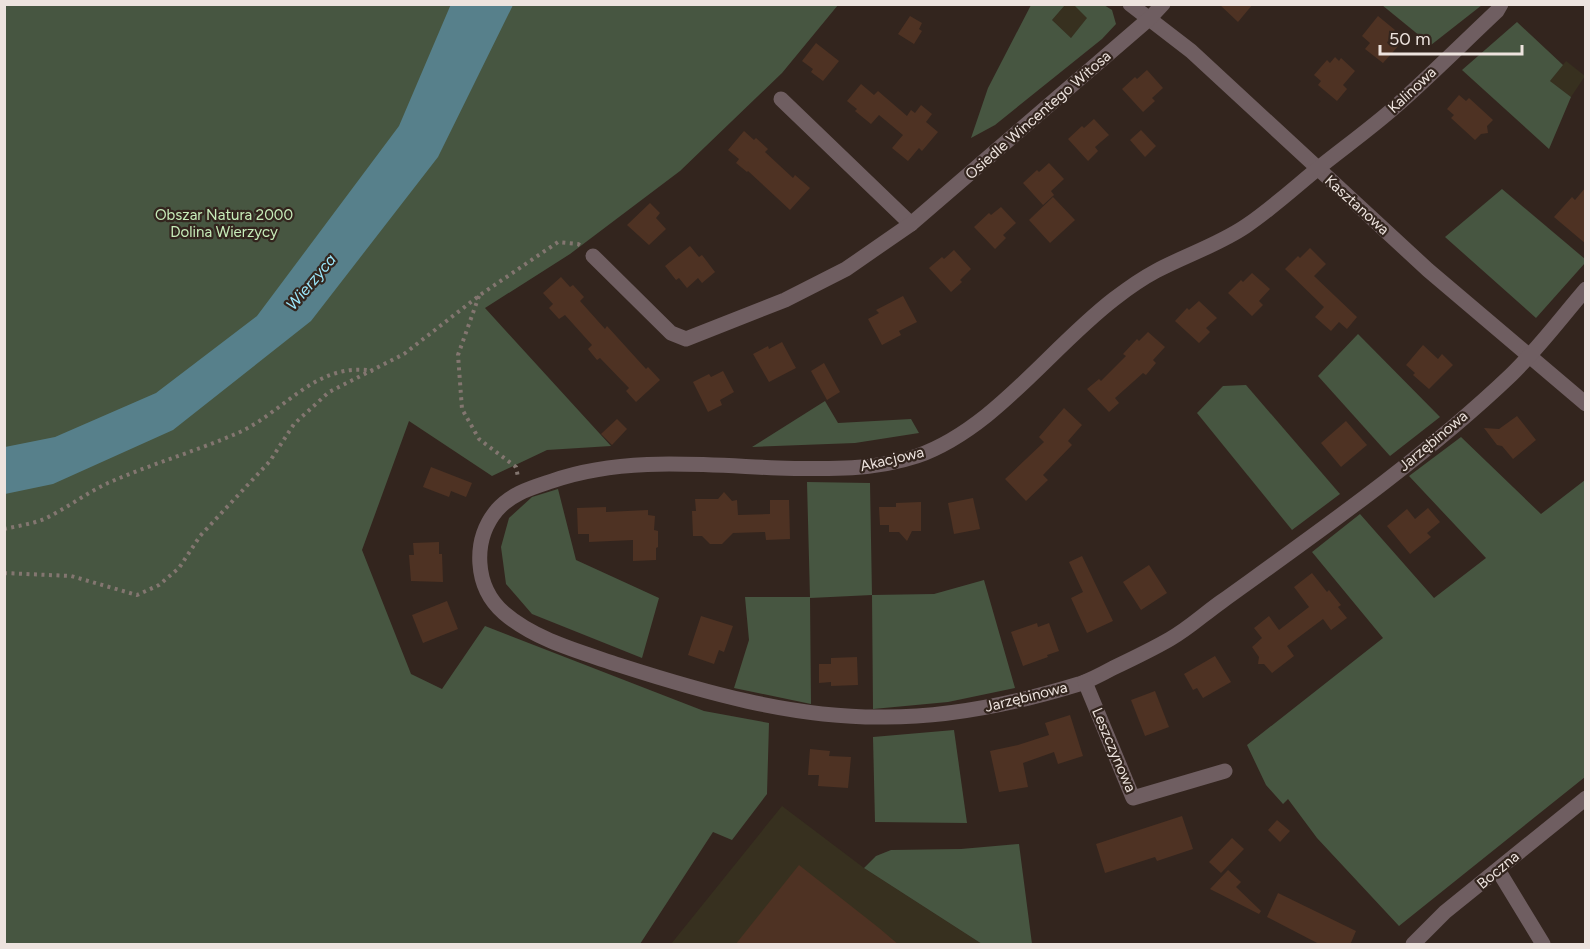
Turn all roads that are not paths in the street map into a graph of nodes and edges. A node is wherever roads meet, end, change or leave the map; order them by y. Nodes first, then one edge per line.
1 (1130, 4) edge
2 (1163, 4) edge
3 (1501, 4) edge
4 (1150, 18) junction
5 (781, 99) dead end
6 (1318, 169) junction
7 (911, 224) junction
8 (593, 256) road end
9 (1586, 289) edge
10 (1529, 357) junction
11 (1586, 405) edge
12 (480, 549) joint
13 (1085, 682) junction
14 (1226, 771) dead end
15 (1586, 798) edge
16 (1498, 870) junction
17 (1413, 945) edge
18 (1543, 945) edge

1 - 4 street, Kasztanowa
2 - 4 street, Osiedle Wincentego Witosa
3 - 6 street, Kalinowa
4 - 6 street, Kasztanowa
4 - 7 street, Osiedle Wincentego Witosa
5 - 7 street
6 - 10 street, Kasztanowa
6 - 12 street, Akacjowa
7 - 8 street, Osiedle Wincentego Witosa
9 - 10 street, Jarzębinowa
10 - 11 street, Kasztanowa
10 - 13 street, Jarzębinowa
12 - 13 street, Jarzębinowa
13 - 14 street, Leszczynowa
15 - 16 street, Boczna
16 - 17 street, Boczna
16 - 18 street

